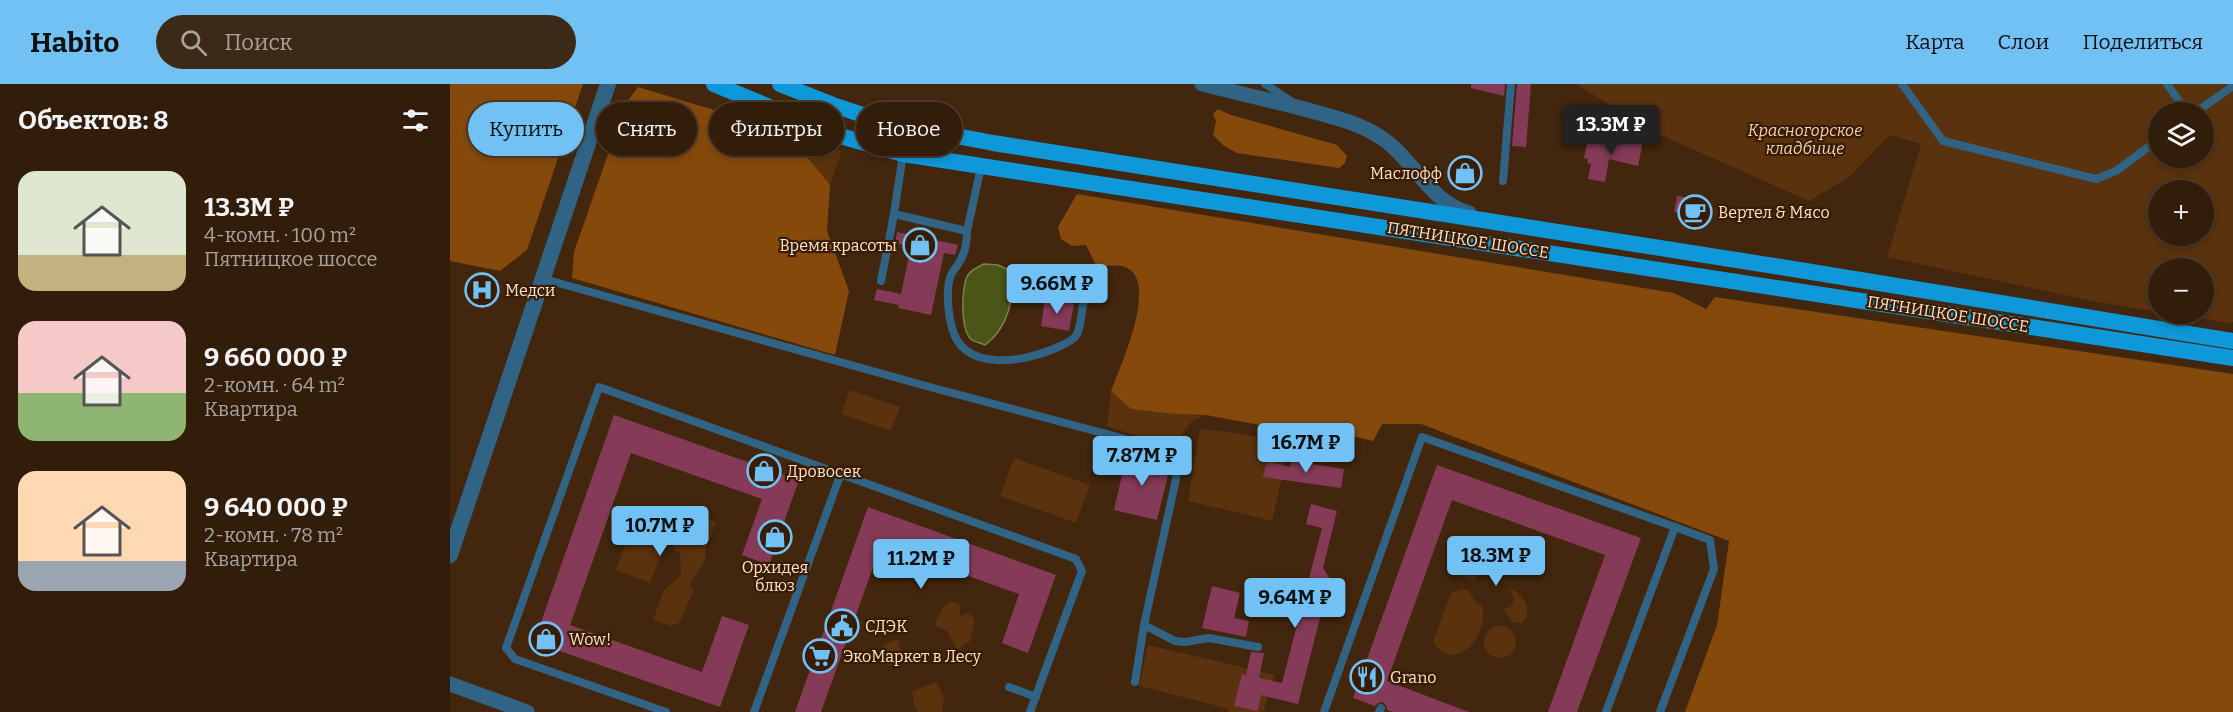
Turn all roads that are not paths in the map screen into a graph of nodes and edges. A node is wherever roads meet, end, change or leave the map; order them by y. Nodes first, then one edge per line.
1 (608, 84) edge
2 (714, 84) edge
3 (780, 84) edge
4 (1202, 84) edge
5 (1265, 84) edge
6 (1511, 84) edge
7 (1902, 84) edge
8 (2167, 84) edge
9 (2233, 86) edge
10 (2180, 102) edge
11 (2210, 102) edge
12 (1302, 109) junction
13 (856, 140) edge
14 (2148, 147) edge
15 (903, 156) edge
16 (915, 156) edge
17 (981, 167) junction
18 (1503, 181) dead end
19 (894, 214) junction
20 (1515, 226) junction
21 (967, 231) junction
22 (544, 279) junction
23 (881, 281) dead end
24 (1083, 305) dead end
25 (2233, 341) edge
26 (2233, 358) edge
27 (841, 473) junction
28 (1675, 527) junction
29 (450, 555) edge
30 (1144, 625) junction
31 (1258, 647) dead end
32 (1135, 682) dead end
33 (450, 684) edge
34 (1009, 687) dead end
35 (1036, 697) junction
36 (527, 712) edge
37 (666, 712) edge
38 (754, 712) edge
39 (1030, 712) edge
40 (1324, 712) edge
41 (1606, 712) edge
42 (1660, 712) edge

1 - 22 street
2 - 13 main road, ПЯТНИЦКОЕ ШОССЕ
3 - 20 main road, ПЯТНИЦКОЕ ШОССЕ
4 - 12 street
5 - 12 lane
6 - 18 lane
7 - 14 lane
8 - 10 lane
9 - 11 lane
12 - 20 street
15 - 19 lane
16 - 17 main road, ПЯТНИЦКОЕ ШОССЕ
17 - 21 lane
17 - 26 main road, ПЯТНИЦКОЕ ШОССЕ
19 - 21 lane
19 - 23 lane
20 - 25 main road, ПЯТНИЦКОЕ ШОССЕ
21 - 24 lane
22 - 29 street
22 - 30 lane
27 - 35 lane
27 - 37 lane
27 - 38 lane
28 - 40 lane
28 - 41 lane
28 - 42 lane
30 - 31 lane
30 - 32 lane
33 - 36 street
34 - 35 lane
35 - 39 lane

